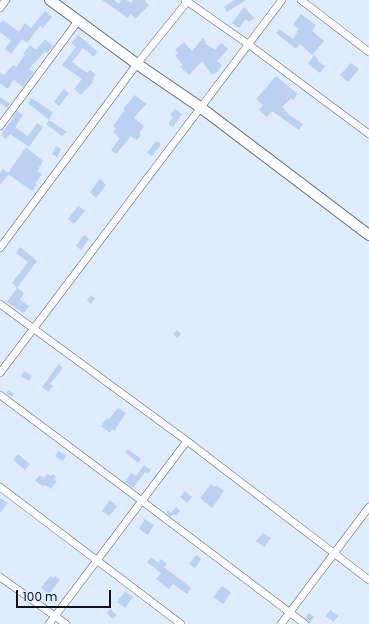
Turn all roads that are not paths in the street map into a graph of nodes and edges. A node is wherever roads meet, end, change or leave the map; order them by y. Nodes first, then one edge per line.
1 (6, 0) edge
2 (50, 0) edge
3 (282, 0) edge
4 (301, 0) edge
5 (186, 1) edge
6 (0, 8) edge
7 (78, 21) junction
8 (248, 44) junction
9 (369, 52) edge
10 (137, 64) junction
11 (200, 107) junction
12 (0, 126) edge
13 (369, 134) edge
14 (369, 235) edge
15 (0, 248) edge
16 (0, 304) edge
17 (32, 329) junction
18 (0, 373) edge
19 (0, 395) edge
20 (187, 441) junction
21 (0, 486) edge
22 (142, 501) junction
23 (369, 507) edge
24 (334, 554) junction
25 (97, 561) junction
26 (0, 577) edge
27 (369, 580) edge
28 (290, 612) junction
29 (55, 616) junction
30 (49, 624) edge
31 (66, 624) edge
32 (181, 624) edge
33 (280, 624) edge
34 (305, 624) edge

1 - 6 street
2 - 7 street
3 - 8 street
4 - 9 street
5 - 8 street
5 - 10 street
7 - 10 street
7 - 12 street
8 - 11 street
8 - 13 street
10 - 11 street
10 - 15 street
11 - 14 street
11 - 17 street
16 - 17 street
17 - 18 street
17 - 20 street
19 - 22 street
20 - 22 street
20 - 24 street
21 - 25 street
22 - 25 street
22 - 28 street
23 - 24 street
24 - 27 street
24 - 28 street
25 - 29 street
25 - 32 street
26 - 29 street
28 - 33 street
28 - 34 street
29 - 30 street
29 - 31 street

